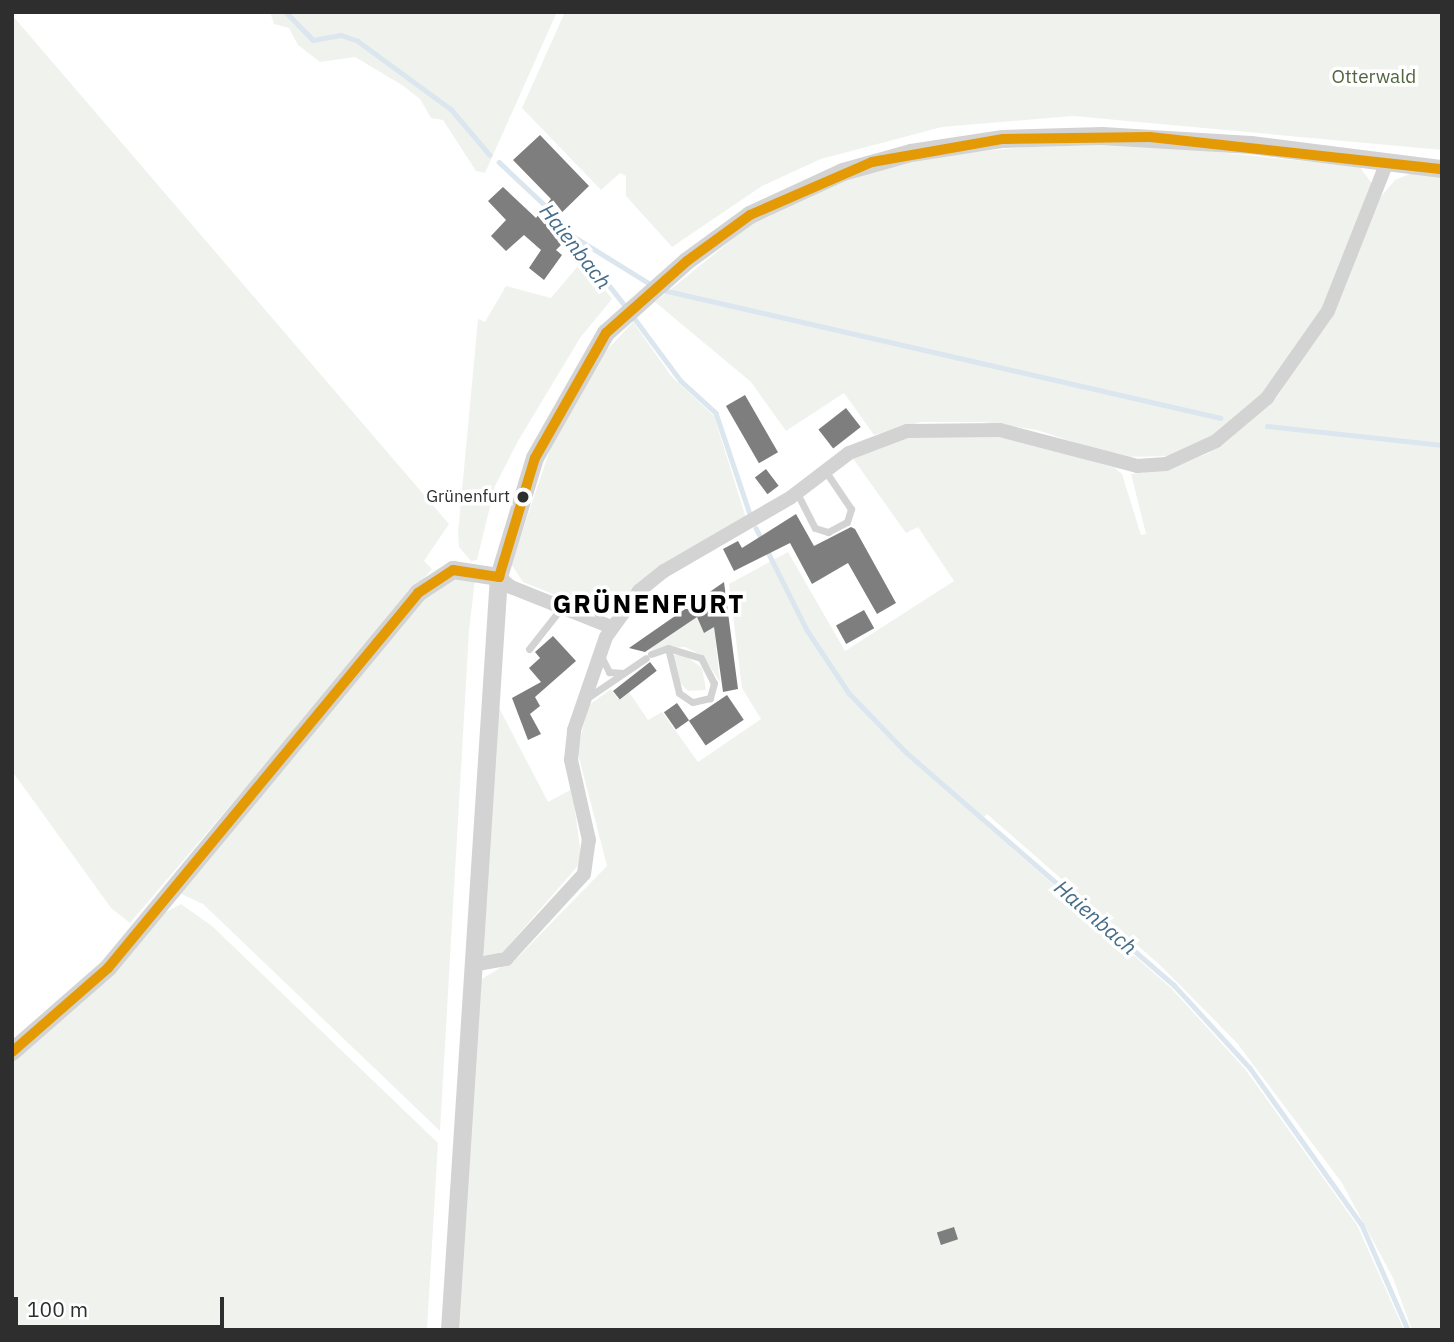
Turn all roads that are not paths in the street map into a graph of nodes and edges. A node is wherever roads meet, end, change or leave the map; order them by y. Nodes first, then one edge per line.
1 (1387, 162) junction
2 (1442, 169) edge
3 (826, 471) junction
4 (797, 493) junction
5 (499, 577) junction
6 (563, 607) junction
7 (611, 627) junction
8 (668, 648) junction
9 (529, 649) dead end
10 (601, 649) junction
11 (623, 673) junction
12 (581, 702) junction
13 (472, 965) junction
14 (12, 1052) edge
15 (450, 1330) edge

1 - 2 street
1 - 3 street
1 - 5 street
3 - 4 street
3 - 4 lane
4 - 7 street
5 - 6 street
5 - 13 street
5 - 14 street
6 - 7 street
6 - 9 lane
7 - 10 street
8 - 8 lane
8 - 11 lane
10 - 11 lane
10 - 12 street
11 - 12 lane
12 - 13 street
13 - 15 street

